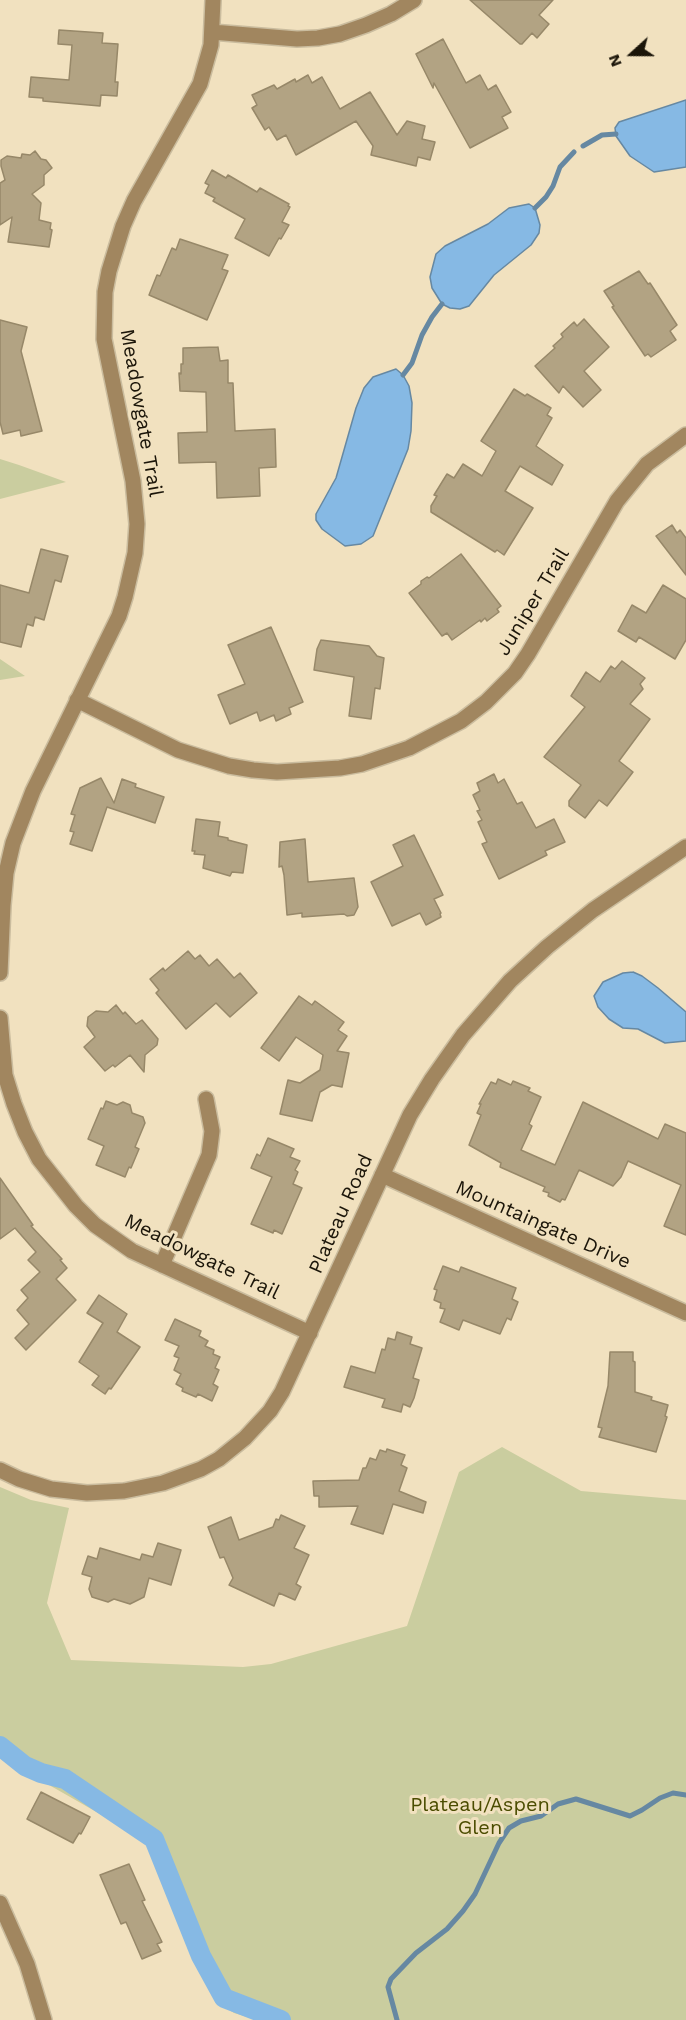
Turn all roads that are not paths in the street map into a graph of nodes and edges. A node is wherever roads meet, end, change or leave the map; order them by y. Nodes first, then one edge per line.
1 (213, 0) edge
2 (414, 0) edge
3 (212, 32) junction
4 (686, 435) edge
5 (77, 700) junction
6 (686, 847) edge
7 (4, 856) edge
8 (0, 973) edge
9 (0, 1018) edge
10 (206, 1099) dead end
11 (382, 1175) junction
12 (162, 1265) junction
13 (686, 1313) edge
14 (310, 1333) junction
15 (0, 1470) edge
16 (0, 1903) edge
17 (44, 2020) edge

1 - 3 street, Meadowgate Trail
2 - 3 street
3 - 5 street, Meadowgate Trail
4 - 5 street, Juniper Trail
5 - 7 street, Meadowgate Trail
6 - 11 street, Plateau Road
7 - 8 street, Meadowgate Trail
9 - 12 street, Meadowgate Trail
10 - 12 street
11 - 13 street, Mountaingate Drive
11 - 14 street, Plateau Road
12 - 14 street, Meadowgate Trail
14 - 15 street, Plateau Road
16 - 17 street

